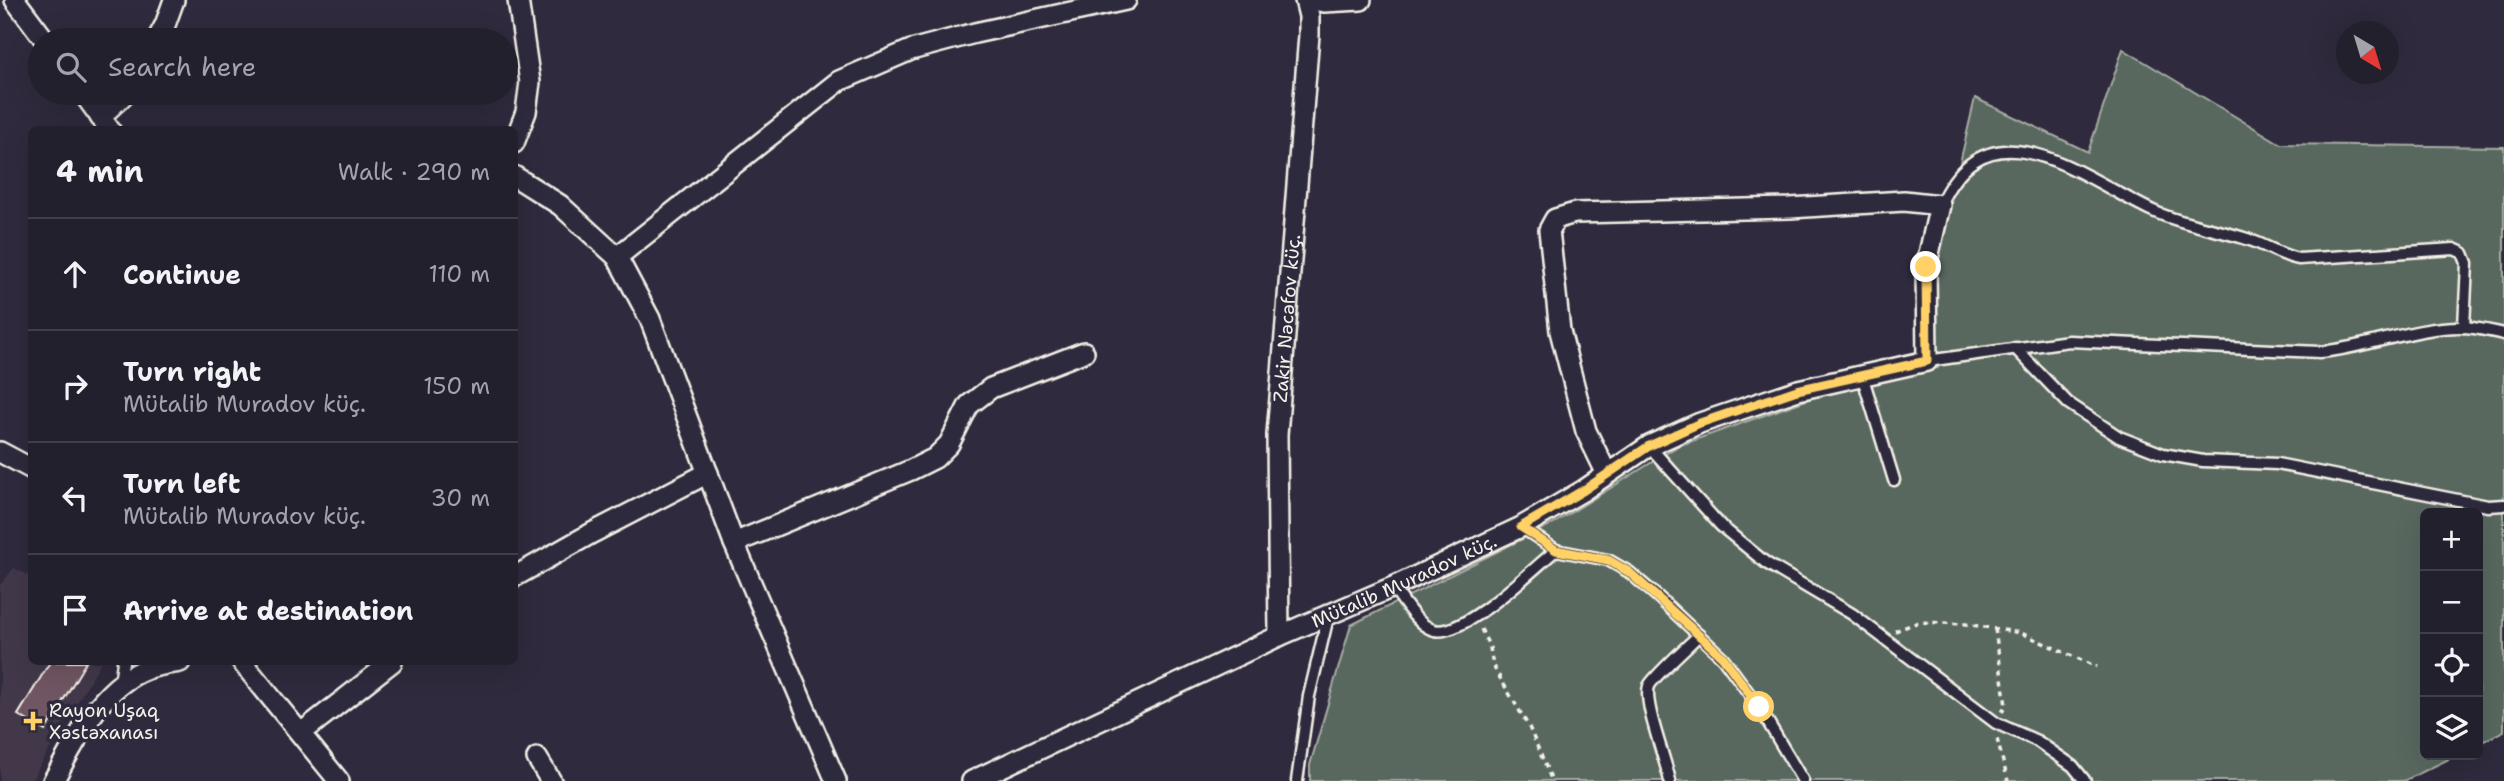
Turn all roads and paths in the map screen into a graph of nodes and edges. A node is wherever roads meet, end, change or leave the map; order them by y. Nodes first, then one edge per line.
1 (15, 0) edge
2 (174, 0) edge
3 (518, 0) edge
4 (1126, 0) edge
5 (1305, 0) edge
6 (1313, 0) edge
7 (1362, 0) edge
8 (36, 28) edge
9 (163, 28) edge
10 (92, 105) edge
11 (117, 105) edge
12 (105, 123) edge
13 (518, 133) edge
14 (518, 179) edge
15 (1940, 205) junction
16 (617, 257) junction
17 (2464, 327) junction
18 (2504, 334) edge
19 (2015, 348) junction
20 (1084, 352) dead end
21 (1927, 361) junction
22 (1862, 375) junction
23 (1649, 446) junction
24 (0, 452) edge
25 (28, 467) edge
26 (708, 473) junction
27 (1607, 474) junction
28 (1894, 480) dead end
29 (2504, 505) edge
30 (1521, 527) junction
31 (734, 543) junction
32 (1556, 550) junction
33 (518, 575) edge
34 (1393, 587) junction
35 (1328, 616) junction
36 (1473, 619) junction
37 (1996, 629) junction
38 (1699, 635) junction
39 (1279, 636) junction
40 (1881, 636) junction
41 (123, 665) edge
42 (166, 665) edge
43 (244, 665) edge
44 (388, 665) edge
45 (2096, 667) dead end
46 (120, 684) junction
47 (1996, 723) junction
48 (301, 733) junction
49 (537, 758) dead end
50 (53, 781) edge
51 (339, 781) edge
52 (551, 781) edge
53 (836, 781) edge
54 (972, 781) edge
55 (1297, 781) edge
56 (1552, 781) edge
57 (1670, 781) edge
58 (1803, 781) edge
59 (2008, 781) edge
60 (2085, 781) edge

1 - 8 street
2 - 9 street
3 - 13 street
4 - 16 street
5 - 39 street, Zakir Nəcəfov küç.
6 - 7 street
10 - 12 street
11 - 12 street
14 - 16 street
15 - 17 lane
15 - 21 street
15 - 27 street
16 - 26 street
17 - 18 lane
17 - 19 lane
19 - 21 lane
19 - 29 lane
20 - 31 street
21 - 22 street, Mütalib Muradov küç.
22 - 23 street, Mütalib Muradov küç.
22 - 28 lane
23 - 27 street, Mütalib Muradov küç.
23 - 40 lane
24 - 25 street
26 - 31 street
26 - 33 street
27 - 30 street, Mütalib Muradov küç.
30 - 32 lane
30 - 34 street, Mütalib Muradov küç.
31 - 53 street
32 - 36 lane
32 - 38 lane
34 - 35 street, Mütalib Muradov küç.
34 - 36 lane
35 - 39 street, Mütalib Muradov küç.
35 - 55 lane
36 - 56 path
37 - 40 path
37 - 45 path
37 - 47 path
38 - 57 lane
38 - 58 lane
39 - 54 street, Mütalib Muradov küç.
40 - 47 lane
41 - 46 lane
42 - 46 street
43 - 48 street
44 - 48 street
46 - 50 street
47 - 59 path
47 - 60 lane
48 - 51 street
49 - 52 street

